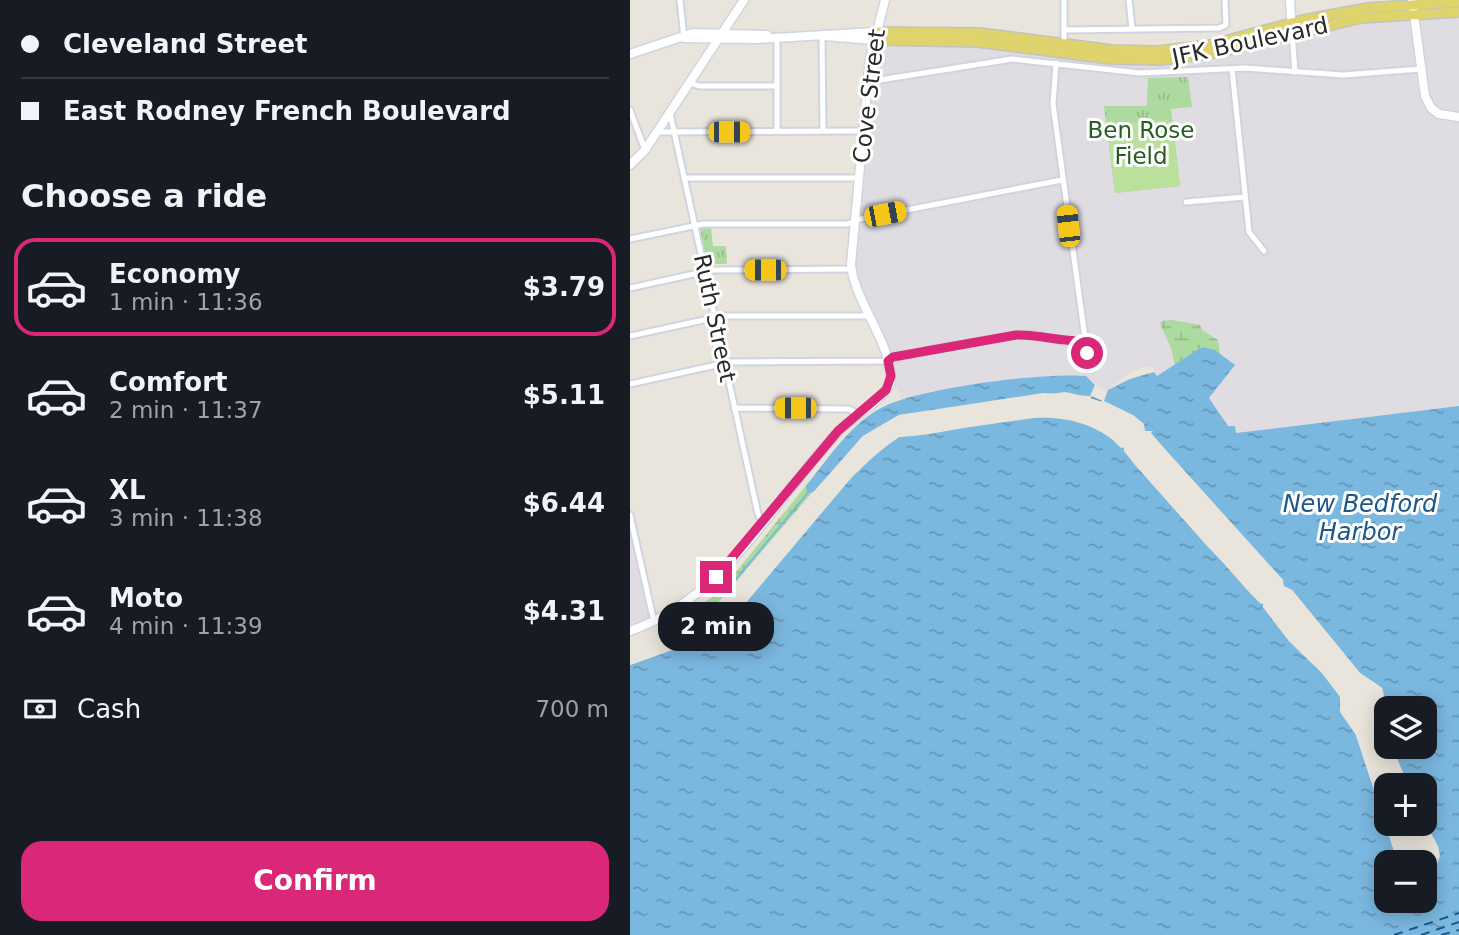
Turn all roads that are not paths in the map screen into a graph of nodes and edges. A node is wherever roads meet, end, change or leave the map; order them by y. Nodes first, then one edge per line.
1 (680, 0) edge
2 (744, 0) edge
3 (885, 0) edge
4 (1064, 0) edge
5 (1129, 0) edge
6 (1225, 0) edge
7 (1290, 0) edge
8 (1459, 2) edge
9 (1413, 6) edge
10 (1459, 12) edge
11 (1132, 28) junction
12 (1292, 28) junction
13 (1066, 30) junction
14 (721, 36) junction
15 (775, 36) junction
16 (822, 36) junction
17 (874, 36) junction
18 (684, 38) junction
19 (1064, 48) junction
20 (630, 54) edge
21 (1056, 63) junction
22 (1232, 69) junction
23 (1421, 69) junction
24 (1295, 72) junction
25 (867, 82) junction
26 (690, 83) junction
27 (777, 86) junction
28 (630, 110) edge
29 (670, 113) junction
30 (1459, 117) edge
31 (777, 131) junction
32 (823, 131) junction
33 (862, 131) junction
34 (657, 132) junction
35 (674, 132) junction
36 (645, 150) junction
37 (630, 165) edge
38 (684, 178) junction
39 (858, 178) junction
40 (1062, 180) junction
41 (1245, 197) junction
42 (1186, 202) dead end
43 (854, 221) junction
44 (695, 225) junction
45 (630, 239) edge
46 (1264, 251) dead end
47 (852, 269) junction
48 (705, 272) junction
49 (630, 288) edge
50 (868, 316) junction
51 (715, 318) junction
52 (630, 336) edge
53 (1085, 341) junction
54 (888, 361) junction
55 (725, 363) junction
56 (1085, 364) dead end
57 (630, 384) edge
58 (734, 408) junction
59 (858, 414) junction
60 (630, 515) edge
61 (763, 522) junction
62 (654, 622) junction
63 (630, 631) edge

1 - 18 street
2 - 14 main road
3 - 17 main road, Cove Street
4 - 13 street
5 - 11 street
6 - 11 street
7 - 12 main road
8 - 9 main road, JFK Boulevard
9 - 10 main road, JFK Boulevard
9 - 12 main road, JFK Boulevard
9 - 23 main road
11 - 13 street
12 - 19 main road, JFK Boulevard
12 - 24 street
13 - 19 street
14 - 15 main road
14 - 18 main road
14 - 26 main road
15 - 16 main road
15 - 27 street
16 - 17 main road
16 - 32 street
17 - 19 main road, JFK Boulevard
17 - 25 main road, Cove Street
18 - 20 main road
21 - 22 street
21 - 25 street
21 - 40 street
22 - 24 street
22 - 41 street
23 - 24 street
23 - 30 main road
25 - 33 main road, Cove Street
26 - 27 street
26 - 29 main road
27 - 31 street
28 - 36 street
29 - 34 main road
29 - 35 street, Ruth Street
31 - 32 street
31 - 35 street
32 - 33 street
33 - 39 main road, Cove Street
34 - 35 street
34 - 36 main road
35 - 38 street, Ruth Street
36 - 37 main road
38 - 39 street
38 - 44 street, Ruth Street
39 - 43 main road, Cove Street
40 - 43 street
40 - 53 street
41 - 42 street
41 - 46 street
43 - 44 street
43 - 47 main road, Cove Street
44 - 45 street
44 - 48 street, Ruth Street
47 - 48 street
47 - 50 main road, Cove Street
48 - 49 street
48 - 51 street, Ruth Street
50 - 51 street
50 - 54 main road, Cove Street
51 - 52 street
51 - 55 street, Ruth Street
53 - 54 street
53 - 56 street
54 - 55 street
54 - 59 main road
55 - 57 street
55 - 58 street, Ruth Street
58 - 59 street
58 - 61 street, Ruth Street
59 - 61 main road
60 - 62 street
61 - 62 main road
62 - 63 main road

